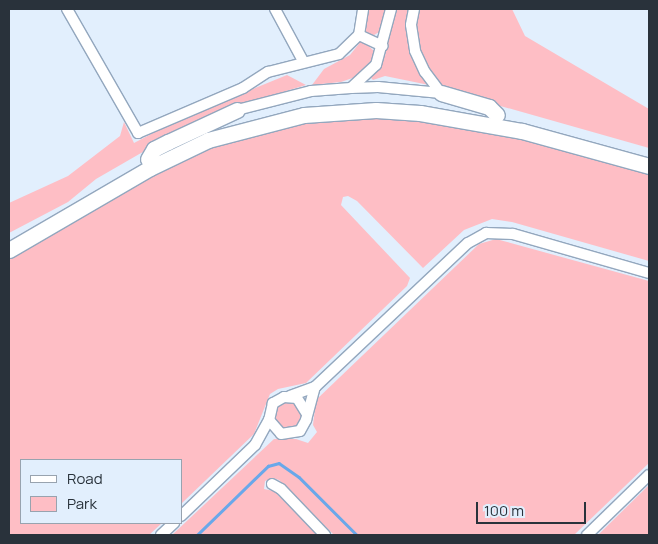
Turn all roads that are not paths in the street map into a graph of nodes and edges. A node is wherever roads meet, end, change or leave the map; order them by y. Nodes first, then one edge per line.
1 (67, 9) edge
2 (275, 9) edge
3 (363, 9) edge
4 (391, 9) edge
5 (414, 9) edge
6 (359, 35) junction
7 (383, 46) junction
8 (304, 61) junction
9 (350, 88) junction
10 (441, 93) junction
11 (237, 110) joint
12 (497, 115) junction
13 (649, 155) edge
14 (148, 159) junction
15 (649, 166) edge
16 (9, 239) edge
17 (9, 250) edge
18 (649, 273) edge
19 (315, 387) junction
20 (290, 396) junction
21 (307, 414) junction
22 (269, 420) junction
23 (282, 434) junction
24 (255, 445) junction
25 (649, 475) edge
26 (272, 484) dead end
27 (182, 515) edge
28 (173, 524) edge
29 (161, 535) edge
30 (325, 535) edge
31 (587, 535) edge

1 - 8 street
2 - 8 street
3 - 6 street
4 - 7 street
5 - 10 street
6 - 7 street
6 - 8 street
7 - 9 street
9 - 10 street
9 - 11 street
10 - 12 highway
11 - 14 highway
12 - 13 highway
12 - 14 highway
14 - 16 highway
15 - 17 highway
18 - 19 street
19 - 20 street
19 - 21 street
20 - 21 street
20 - 22 street
21 - 23 street
22 - 23 street
22 - 24 street
23 - 24 street
24 - 27 street
25 - 31 street
26 - 30 street
28 - 29 street

